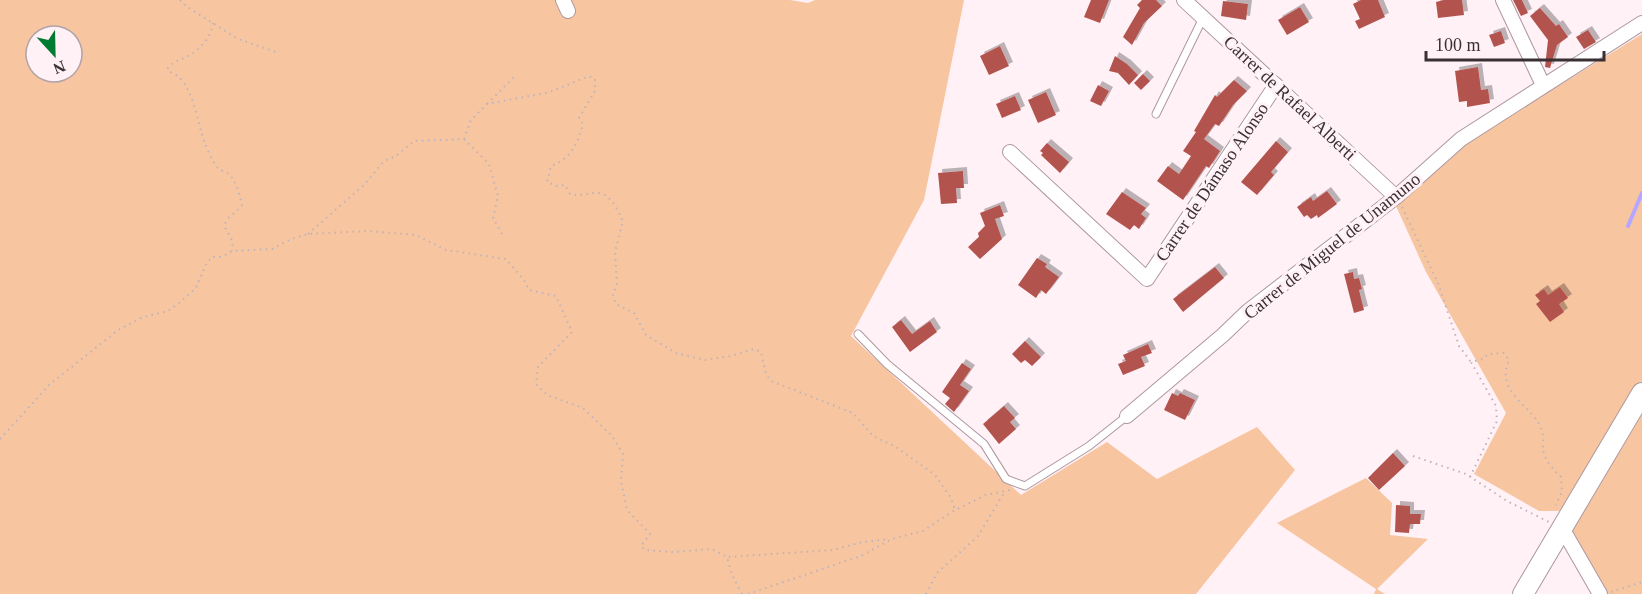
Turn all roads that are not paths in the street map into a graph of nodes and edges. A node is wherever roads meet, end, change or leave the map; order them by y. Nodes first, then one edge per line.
1 (1184, 0) edge
2 (1503, 0) edge
3 (1203, 18) junction
4 (1642, 23) edge
5 (1276, 85) junction
6 (1543, 85) junction
7 (1156, 114) dead end
8 (1010, 152) dead end
9 (1396, 197) junction
10 (858, 334) dead end
11 (1642, 393) edge
12 (1127, 416) joint
13 (1558, 520) junction
14 (1523, 594) edge
15 (1601, 594) edge

1 - 3 street, Carrer de Rafael Alberti
2 - 6 street
3 - 5 street, Carrer de Rafael Alberti
3 - 7 lane
4 - 6 street, Carrer de Miguel de Unamuno
5 - 8 street, Carrer de Dámaso Alonso
5 - 9 street, Carrer de Rafael Alberti
6 - 9 street, Carrer de Miguel de Unamuno
9 - 12 street, Carrer de Miguel de Unamuno
10 - 12 lane
11 - 13 main road
13 - 14 main road
13 - 15 street

